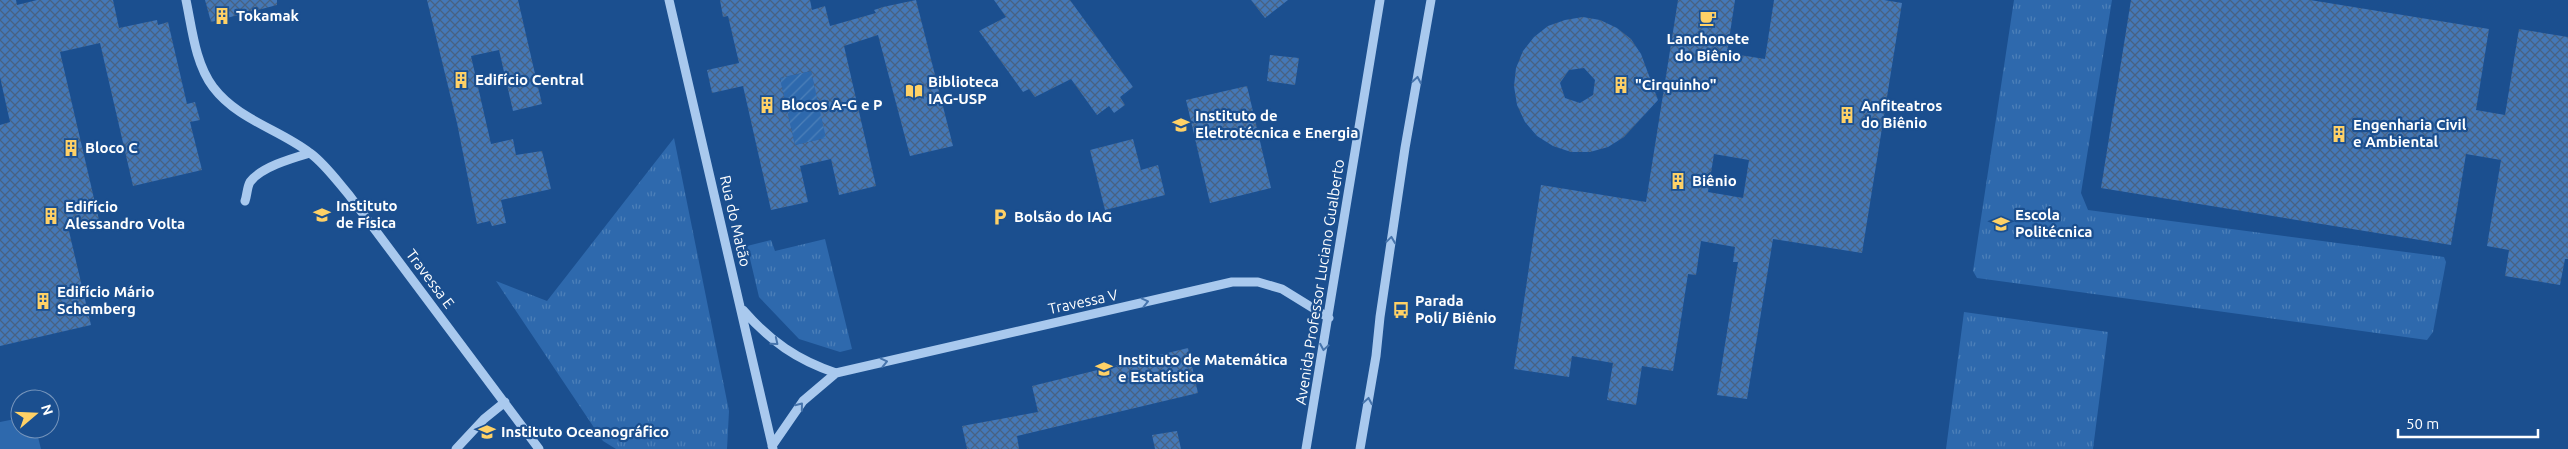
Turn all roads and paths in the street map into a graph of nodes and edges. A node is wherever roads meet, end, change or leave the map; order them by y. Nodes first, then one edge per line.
1 (186, 0) edge
2 (669, 0) edge
3 (1380, 0) edge
4 (1431, 0) edge
5 (310, 153) junction
6 (245, 201) dead end
7 (741, 308) junction
8 (1329, 318) junction
9 (836, 373) junction
10 (506, 402) junction
11 (773, 448) edge
12 (456, 449) edge
13 (539, 449) edge
14 (1306, 449) edge
15 (1360, 449) edge

1 - 5 street, Travessa E
2 - 7 street, Rua do Matão
3 - 8 street, Avenida Professor Luciano Gualberto
15 -> 4 street
5 - 6 street
5 - 10 street, Travessa E
7 -> 9 street
7 - 11 street, Rua do Matão
9 -> 8 street, Travessa V
8 -> 14 street, Avenida Professor Luciano Gualberto
11 -> 9 street, Travessa V
10 - 12 street
10 - 13 street, Travessa E

